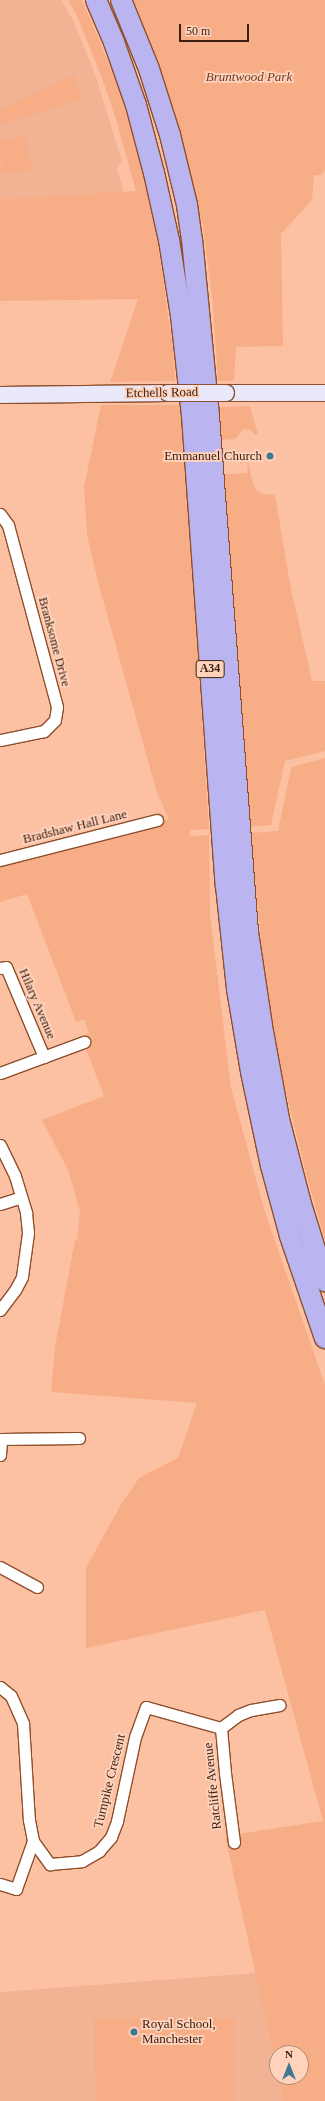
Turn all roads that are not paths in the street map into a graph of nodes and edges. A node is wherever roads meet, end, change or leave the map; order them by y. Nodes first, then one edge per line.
1 (96, 0) edge
2 (121, 0) edge
3 (325, 393) edge
4 (0, 395) edge
5 (0, 514) edge
6 (0, 740) edge
7 (157, 820) dead end
8 (0, 860) edge
9 (0, 968) edge
10 (84, 1042) dead end
11 (44, 1057) junction
12 (0, 1073) edge
13 (0, 1146) edge
14 (22, 1197) junction
15 (0, 1204) edge
16 (325, 1281) edge
17 (0, 1310) edge
18 (325, 1338) edge
19 (79, 1438) dead end
20 (0, 1439) edge
21 (0, 1455) edge
22 (0, 1567) edge
23 (37, 1587) dead end
24 (0, 1687) edge
25 (280, 1706) dead end
26 (221, 1728) junction
27 (33, 1841) junction
28 (234, 1842) dead end
29 (0, 1884) edge

1 - 18 highway, A34
2 - 16 highway, A34
3 - 4 street, Etchells Road, bridge
5 - 6 street, Branksome Drive
7 - 8 street, Bradshaw Hall Lane
9 - 11 street, Hilary Avenue
10 - 11 street
11 - 12 street
13 - 14 street
14 - 15 street
14 - 17 street
19 - 20 street
20 - 21 street
22 - 23 street
24 - 27 street, Turnpike Crescent
25 - 26 street
26 - 27 street, Turnpike Crescent
26 - 28 street, Ratcliffe Avenue
27 - 29 street

